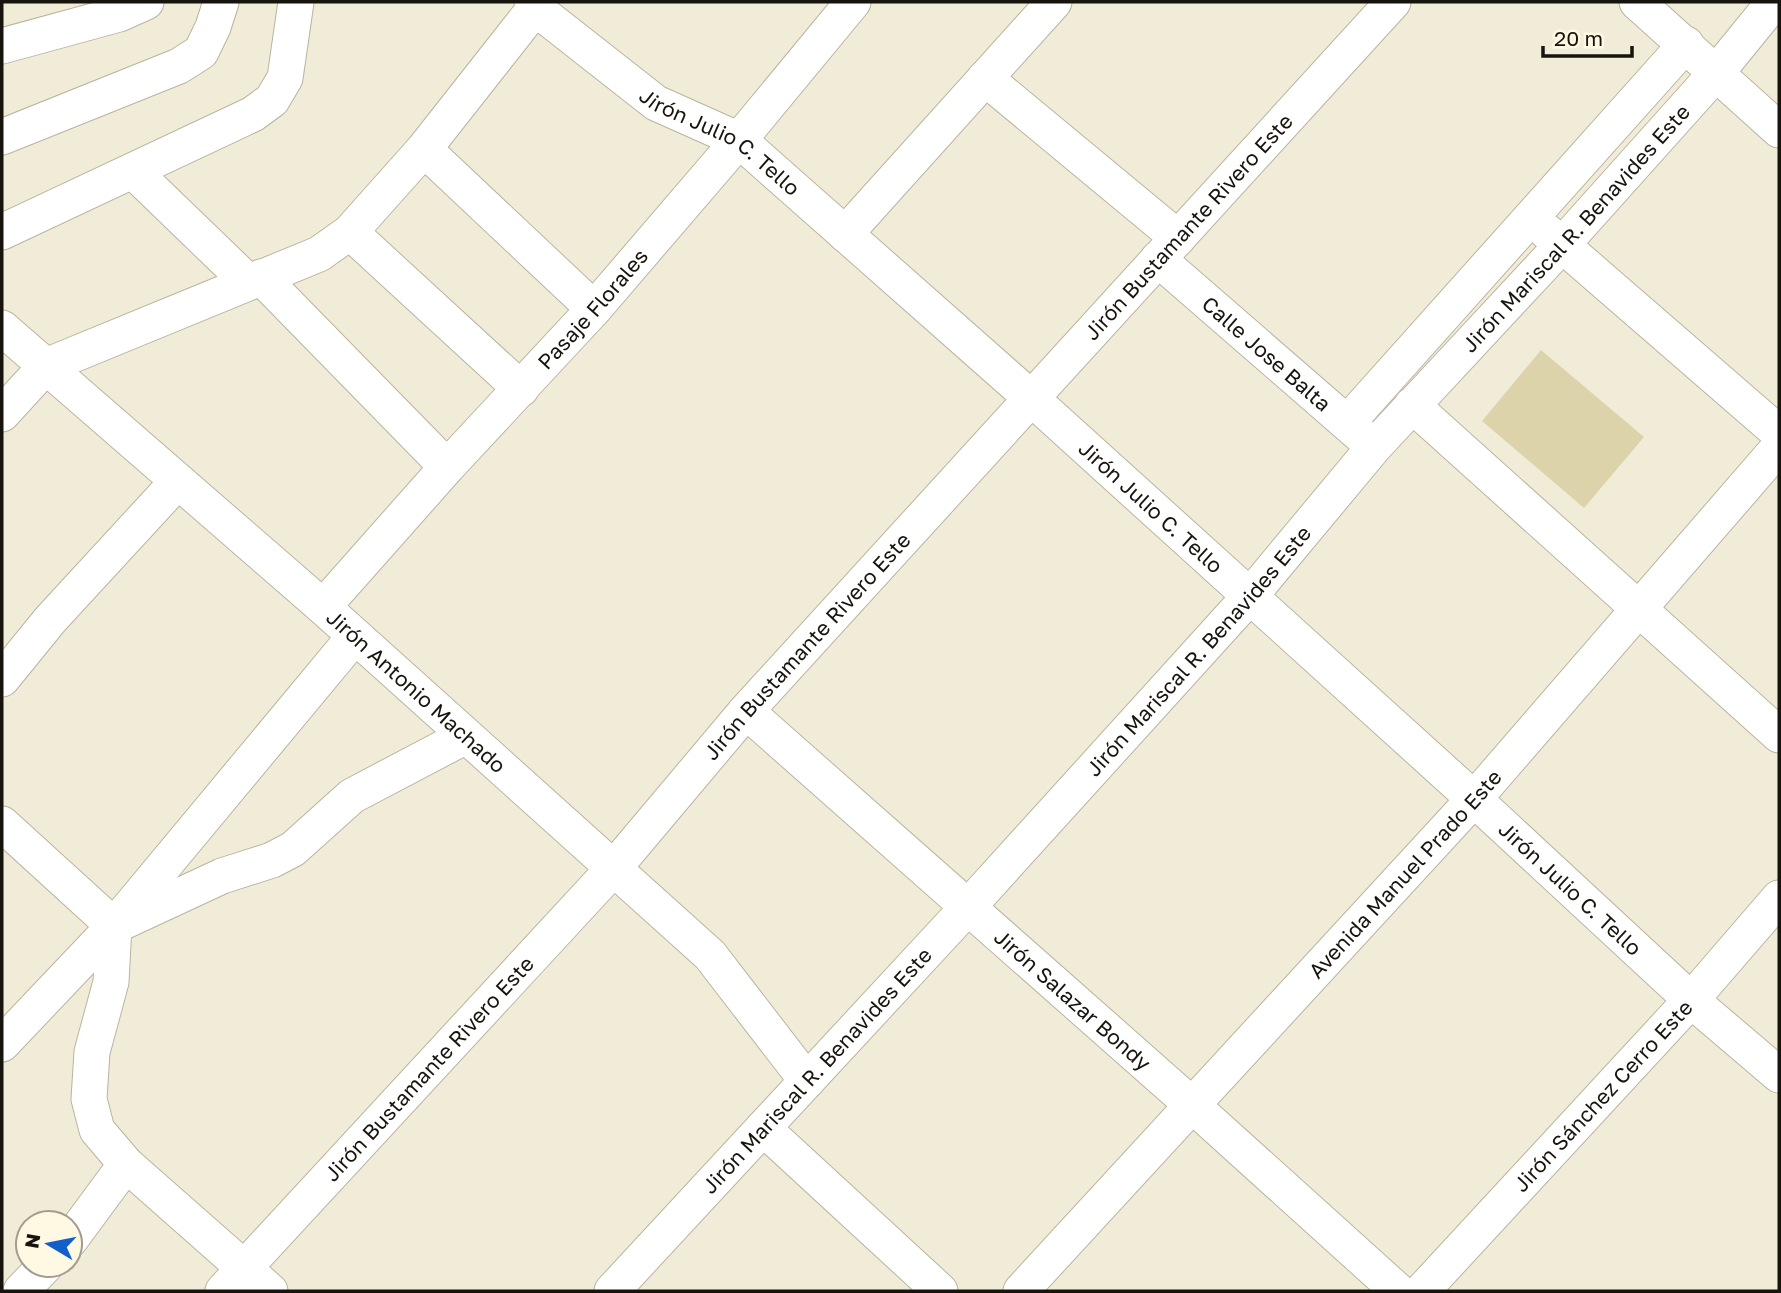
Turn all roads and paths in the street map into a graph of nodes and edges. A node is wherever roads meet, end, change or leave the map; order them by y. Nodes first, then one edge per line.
1 (146, 2) edge
2 (221, 2) edge
3 (296, 2) edge
4 (1054, 2) edge
5 (1637, 2) edge
6 (1774, 2) edge
7 (533, 5) edge
8 (1382, 5) edge
9 (834, 9) edge
10 (1686, 44) junction
11 (2, 46) edge
12 (1717, 72) junction
13 (985, 78) junction
14 (1779, 130) edge
15 (2, 136) edge
16 (739, 140) junction
17 (424, 149) junction
18 (133, 171) junction
19 (1530, 218) junction
20 (2, 232) edge
21 (350, 232) junction
22 (845, 234) junction
23 (1562, 245) junction
24 (1168, 248) junction
25 (255, 279) junction
26 (594, 309) junction
27 (2, 328) edge
28 (46, 366) junction
29 (520, 388) junction
30 (1031, 398) junction
31 (1412, 405) junction
32 (2, 414) edge
33 (1348, 422) junction
34 (1779, 433) edge
35 (1374, 447) junction
36 (1779, 447) edge
37 (447, 467) junction
38 (178, 481) junction
39 (1250, 596) junction
40 (323, 607) junction
41 (1639, 609) junction
42 (355, 636) junction
43 (2, 679) edge
44 (746, 710) junction
45 (1779, 735) edge
46 (466, 736) junction
47 (1474, 799) junction
48 (2, 824) edge
49 (613, 869) junction
50 (1779, 898) edge
51 (968, 907) junction
52 (114, 926) junction
53 (1691, 1000) junction
54 (2, 1044) edge
55 (1779, 1075) edge
56 (807, 1081) junction
57 (1192, 1105) junction
58 (763, 1128) junction
59 (125, 1164) junction
60 (84, 1221) edge
61 (233, 1280) edge
62 (270, 1291) edge
63 (612, 1291) edge
64 (940, 1291) edge
65 (1021, 1291) edge
66 (1398, 1291) edge
67 (1422, 1291) edge

1 - 11 street
2 - 15 street
3 - 18 street
4 - 13 street
5 - 10 street
6 - 12 street, Jirón Mariscal R. Benavides Este
7 - 16 street, Jirón Julio C. Tello
7 - 17 street
8 - 24 street, Jirón Bustamante Rivero Este
9 - 16 street, Pasaje Florales
10 - 12 street
10 - 19 street
12 - 14 street
12 - 23 street, Jirón Mariscal R. Benavides Este
13 - 22 street
13 - 24 street, Calle Jose Balta
16 - 22 street, Jirón Julio C. Tello
16 - 26 street, Pasaje Florales
17 - 21 street
17 - 26 street
18 - 20 street
18 - 25 street
19 - 23 street
19 - 33 street
21 - 25 street
21 - 29 street
22 - 30 street, Jirón Julio C. Tello
23 - 31 street, Jirón Mariscal R. Benavides Este
23 - 34 street
24 - 30 street, Jirón Bustamante Rivero Este
24 - 33 street, Calle Jose Balta
25 - 28 street
25 - 37 street
26 - 29 street, Pasaje Florales
27 - 28 street, Jirón Antonio Machado
28 - 32 street
28 - 38 street, Jirón Antonio Machado
29 - 37 street, Pasaje Florales
30 - 39 street, Jirón Julio C. Tello
30 - 44 street, Jirón Bustamante Rivero Este
31 - 35 street, Jirón Mariscal R. Benavides Este
31 - 41 street
33 - 35 street, Calle Jose Balta
35 - 39 street, Jirón Mariscal R. Benavides Este
36 - 41 street, Avenida Manuel Prado Este
37 - 40 street, Pasaje Florales
38 - 40 street, Jirón Antonio Machado
38 - 43 street
39 - 47 street, Jirón Julio C. Tello
39 - 51 street, Jirón Mariscal R. Benavides Este
40 - 42 street, Jirón Antonio Machado
41 - 45 street
41 - 47 street, Avenida Manuel Prado Este
42 - 46 street, Jirón Antonio Machado
42 - 52 street
44 - 49 street, Jirón Bustamante Rivero Este
44 - 51 street, Jirón Salazar Bondy
46 - 49 street, Jirón Antonio Machado
46 - 52 street
47 - 53 street, Jirón Julio C. Tello
47 - 57 street, Avenida Manuel Prado Este
48 - 52 street
49 - 56 street, Jirón Antonio Machado
49 - 61 street, Jirón Bustamante Rivero Este
50 - 53 street, Jirón Sánchez Cerro Este
51 - 56 street, Jirón Mariscal R. Benavides Este
51 - 57 street, Jirón Salazar Bondy
52 - 54 street
52 - 59 street
53 - 55 street, Jirón Julio C. Tello
53 - 67 street, Jirón Sánchez Cerro Este
56 - 58 street, Jirón Mariscal R. Benavides Este
57 - 65 street, Avenida Manuel Prado Este
57 - 66 street, Jirón Salazar Bondy
58 - 63 street, Jirón Mariscal R. Benavides Este
58 - 64 street
59 - 60 street
59 - 61 street
61 - 62 street

